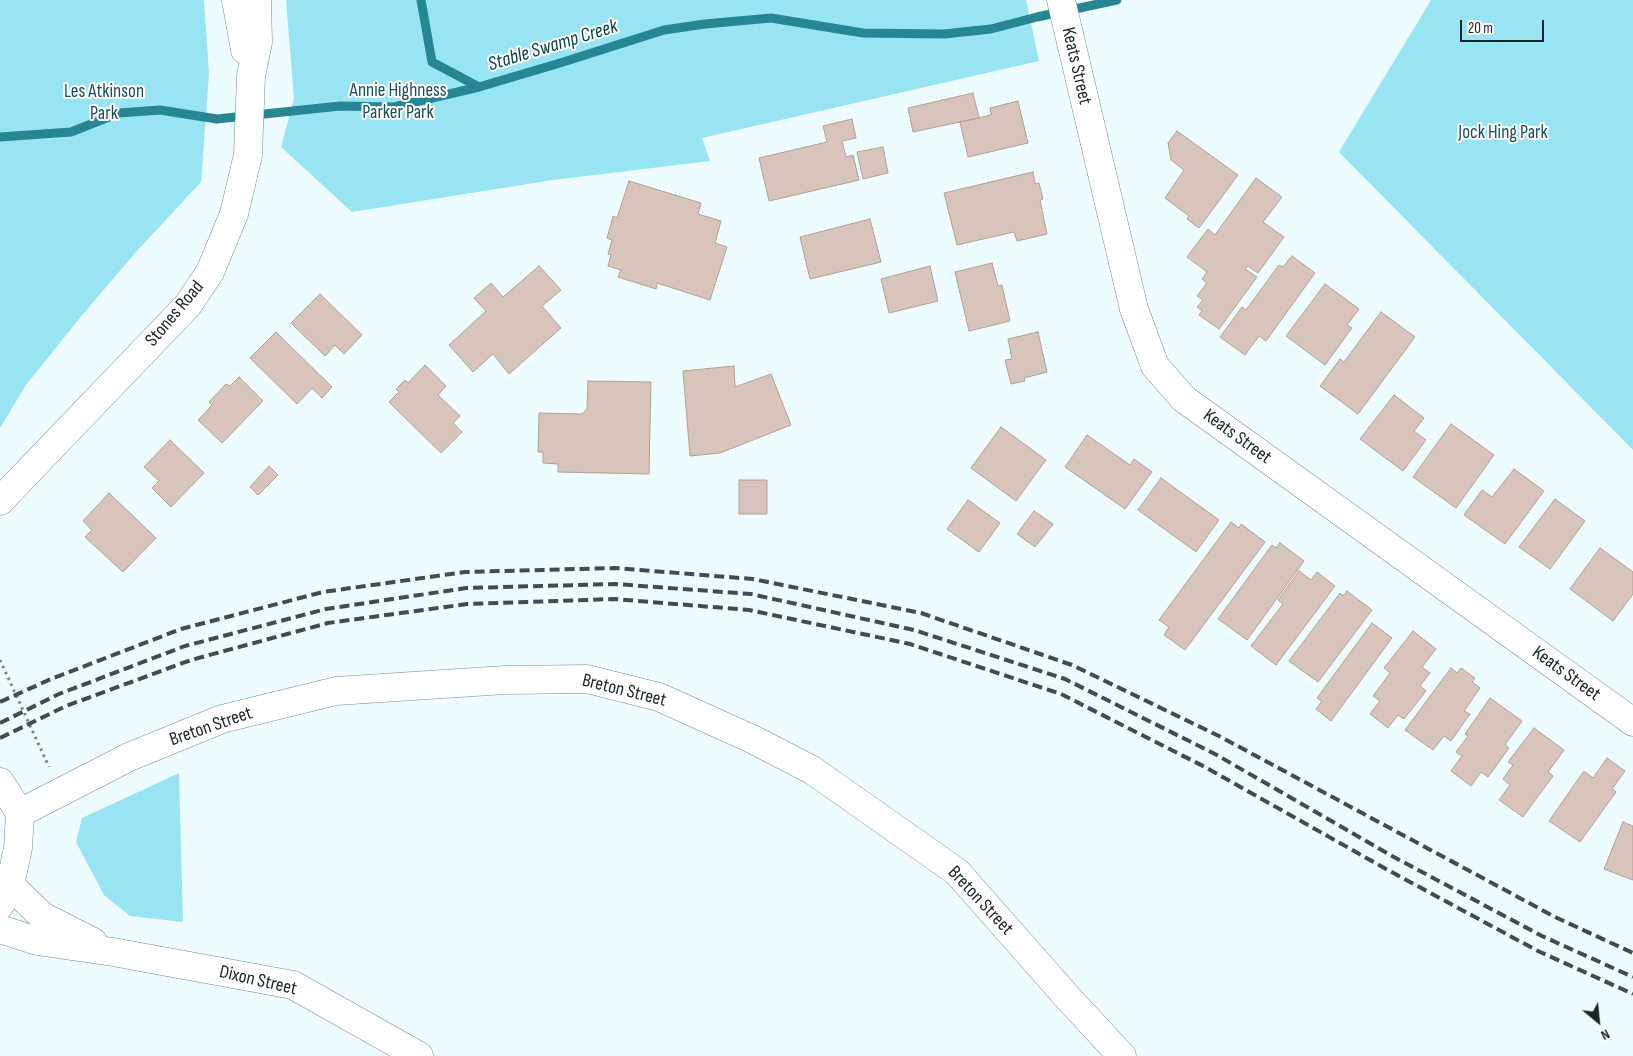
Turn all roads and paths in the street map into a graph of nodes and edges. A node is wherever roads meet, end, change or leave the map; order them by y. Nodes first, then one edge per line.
1 (236, 0) edge
2 (257, 0) edge
3 (1061, 0) edge
4 (251, 76) junction
5 (0, 501) edge
6 (0, 660) edge
7 (1633, 722) edge
8 (50, 770) dead end
9 (0, 782) edge
10 (20, 813) junction
11 (3, 890) edge
12 (0, 929) edge
13 (112, 952) junction
14 (419, 1056) edge
15 (1122, 1056) edge

1 - 4 street, Stones Road
2 - 4 street, Stones Road
3 - 7 street, Keats Street
4 - 5 street, Stones Road
6 - 8 path
9 - 10 street
10 - 11 street
10 - 15 street, Breton Street
11 - 13 street, Dixon Street
12 - 13 street, Dixon Street
13 - 14 street, Dixon Street

